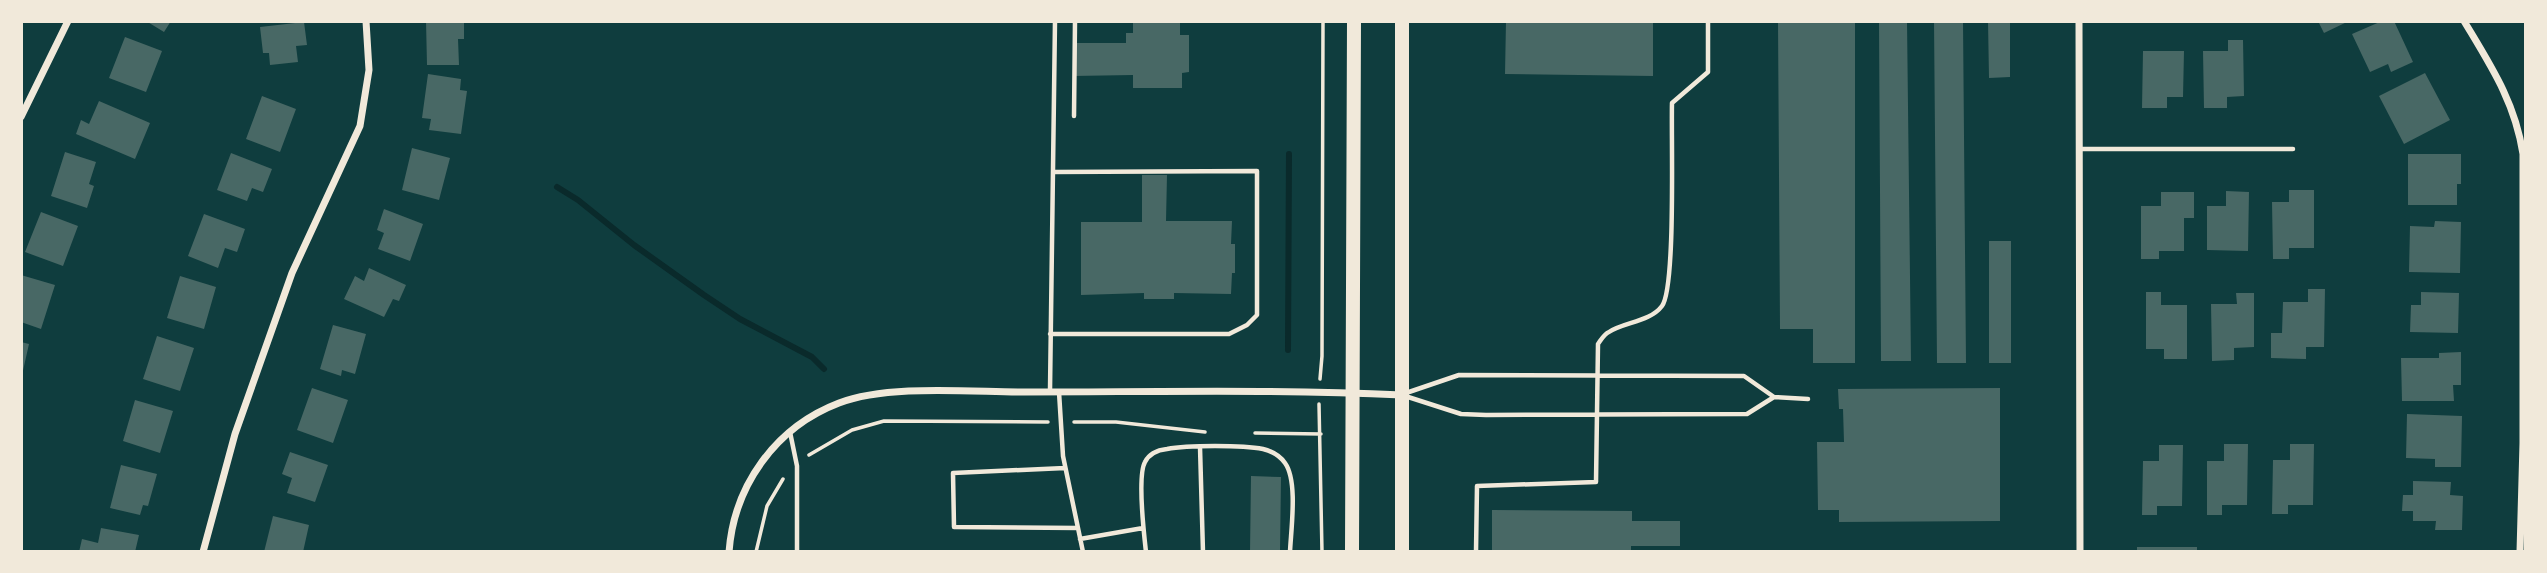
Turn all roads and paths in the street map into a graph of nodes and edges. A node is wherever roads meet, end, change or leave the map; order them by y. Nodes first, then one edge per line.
1 (68, 21) edge
2 (366, 21) edge
3 (1055, 21) edge
4 (1075, 21) edge
5 (1323, 21) edge
6 (1354, 21) edge
7 (1402, 21) edge
8 (1708, 21) edge
9 (2078, 21) edge
10 (2464, 21) edge
11 (1074, 116) dead end
12 (21, 117) edge
13 (2079, 149) junction
14 (2293, 149) dead end
15 (1054, 172) junction
16 (1050, 334) junction
17 (1597, 376) junction
18 (1055, 392) junction
19 (1318, 393) junction
20 (1352, 393) junction
21 (1402, 395) junction
22 (1774, 397) junction
23 (1808, 399) dead end
24 (1597, 413) junction
25 (1061, 422) junction
26 (790, 431) junction
27 (1205, 432) dead end
28 (1253, 433) dead end
29 (1321, 434) junction
30 (1200, 447) junction
31 (797, 466) junction
32 (1065, 468) junction
33 (1078, 528) junction
34 (1143, 528) junction
35 (1080, 539) junction
36 (203, 552) edge
37 (729, 552) edge
38 (756, 552) edge
39 (797, 552) edge
40 (1083, 552) edge
41 (1146, 552) edge
42 (1203, 552) edge
43 (1290, 552) edge
44 (1322, 552) edge
45 (1352, 552) edge
46 (1402, 552) edge
47 (1476, 552) edge
48 (2080, 552) edge
49 (2520, 552) edge

1 - 12 street
2 - 36 street
3 - 15 lane
4 - 11 lane
5 - 19 path
6 - 20 main road
7 - 21 main road
8 - 17 lane
9 - 13 street
10 - 49 street
13 - 14 lane
13 - 48 street
15 - 16 lane
15 - 16 lane
16 - 18 lane
17 - 21 lane
17 - 22 lane
17 - 24 lane
18 - 19 street
18 - 25 lane
18 - 26 street
19 - 20 street
19 - 29 path
20 - 21 street
20 - 45 main road
21 - 24 lane
21 - 46 main road
22 - 23 lane
22 - 24 lane
24 - 47 lane
25 - 27 path
25 - 31 path
25 - 32 lane
26 - 31 lane
26 - 37 street
28 - 29 path
29 - 44 path
30 - 34 lane
30 - 42 lane
30 - 43 lane
31 - 38 path
31 - 39 lane
32 - 33 lane
32 - 33 lane
33 - 35 lane
34 - 35 lane
34 - 41 lane
35 - 40 lane

